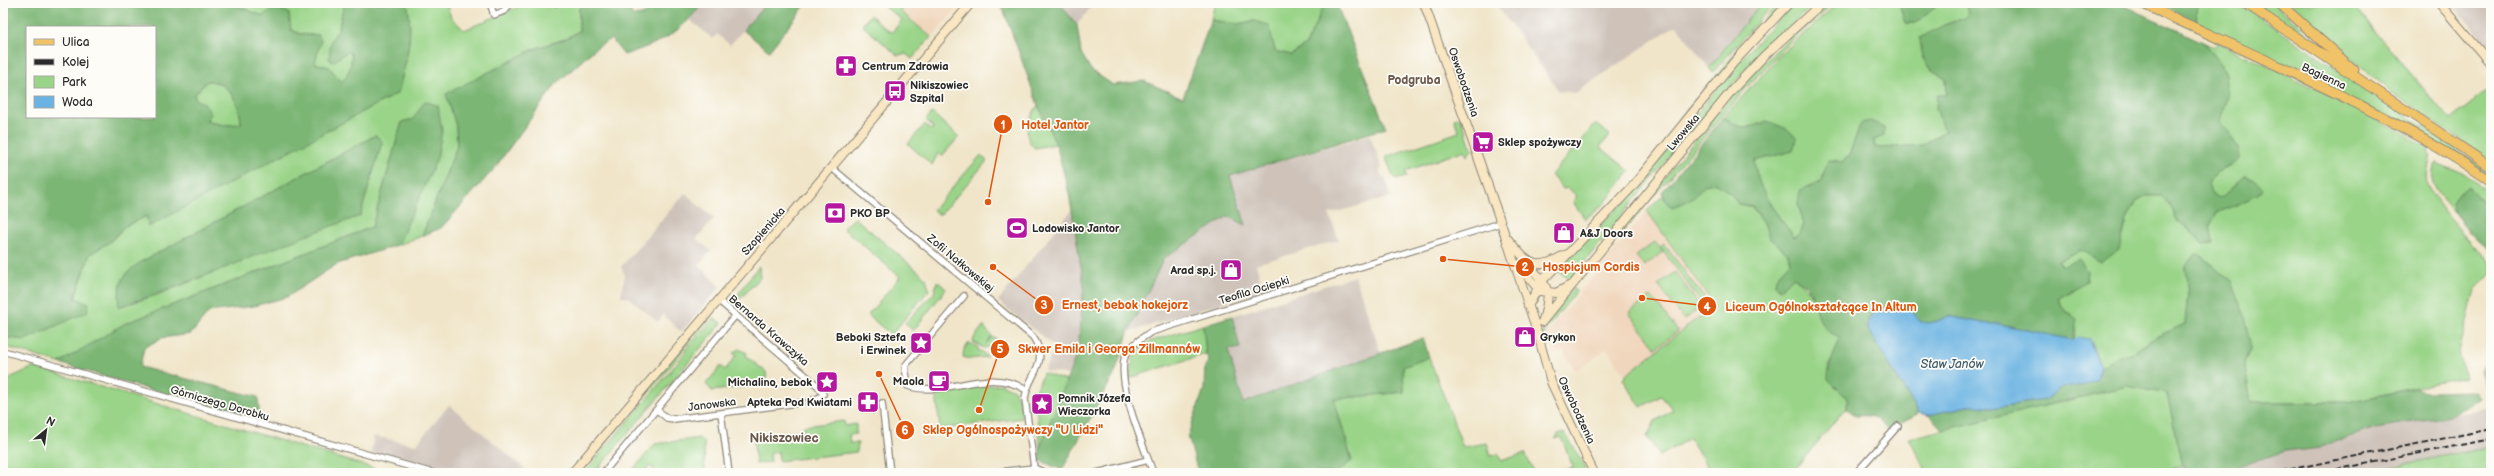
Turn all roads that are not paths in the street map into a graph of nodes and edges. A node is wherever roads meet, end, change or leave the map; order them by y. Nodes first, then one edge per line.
1 (490, 3) edge
2 (511, 3) edge
3 (971, 3) edge
4 (1424, 3) edge
5 (1789, 3) edge
6 (1822, 3) edge
7 (2141, 3) edge
8 (2245, 3) edge
9 (2279, 3) edge
10 (2439, 3) edge
11 (2491, 64) edge
12 (2369, 86) junction
13 (2491, 167) edge
14 (832, 168) junction
15 (2491, 181) edge
16 (1501, 223) junction
17 (1504, 235) junction
18 (1575, 246) junction
19 (1513, 259) junction
20 (1526, 260) junction
21 (1542, 281) junction
22 (1571, 285) junction
23 (973, 286) junction
24 (1536, 289) junction
25 (1549, 294) junction
26 (718, 300) junction
27 (1528, 306) junction
28 (736, 315) junction
29 (1542, 322) junction
30 (1537, 331) junction
31 (3, 351) edge
32 (1026, 390) junction
33 (808, 402) dead end
34 (882, 403) dead end
35 (798, 404) dead end
36 (657, 410) junction
37 (721, 413) junction
38 (1898, 426) dead end
39 (1148, 460) junction
40 (1034, 468) junction
41 (433, 473) edge
42 (572, 473) edge
43 (603, 473) edge
44 (729, 473) edge
45 (880, 473) edge
46 (890, 473) edge
47 (988, 473) edge
48 (1045, 473) edge
49 (1097, 473) edge
50 (1152, 473) edge
51 (1594, 473) edge
52 (1856, 473) edge

1 - 2 street
3 - 14 street, Szopienicka
4 - 16 street, Oswobodzenia
5 - 18 street, Lwowska
6 - 22 street, Lwowska
7 - 15 main road, Bagienna
8 - 12 main road, Bagienna
9 - 12 main road
10 - 11 street
12 - 13 main road, Bagienna
14 - 23 street, Zofii Nałkowskiej
14 - 26 street, Szopienicka
16 - 17 street, Oswobodzenia
16 - 39 street, Teofila Ociepki
17 - 19 street, Oswobodzenia
17 - 20 street
18 - 20 street, Lwowska
18 - 21 street, Lwowska
19 - 24 street, Oswobodzenia
19 - 27 street, Oswobodzenia
20 - 21 street
21 - 24 street, Lwowska
21 - 25 street
22 - 25 street, Lwowska
22 - 29 street, Lwowska
23 - 32 street, Zofii Nałkowskiej
23 - 32 street
24 - 25 street
24 - 27 street, Lwowska
25 - 29 street
26 - 28 street, Bernarda Krawczyka
26 - 42 street, Szopienicka
27 - 30 street, Oswobodzenia
28 - 33 street, Bernarda Krawczyka
28 - 36 street
29 - 30 street
30 - 51 street, Oswobodzenia
31 - 41 street, Górniczego Dorobku
32 - 40 street
34 - 46 street
35 - 37 street, Janowska
36 - 37 street, Janowska
36 - 43 street
37 - 44 street
38 - 52 street
39 - 49 street
39 - 50 street, Teofila Ociepki
40 - 47 street
40 - 48 street
45 - 46 street

